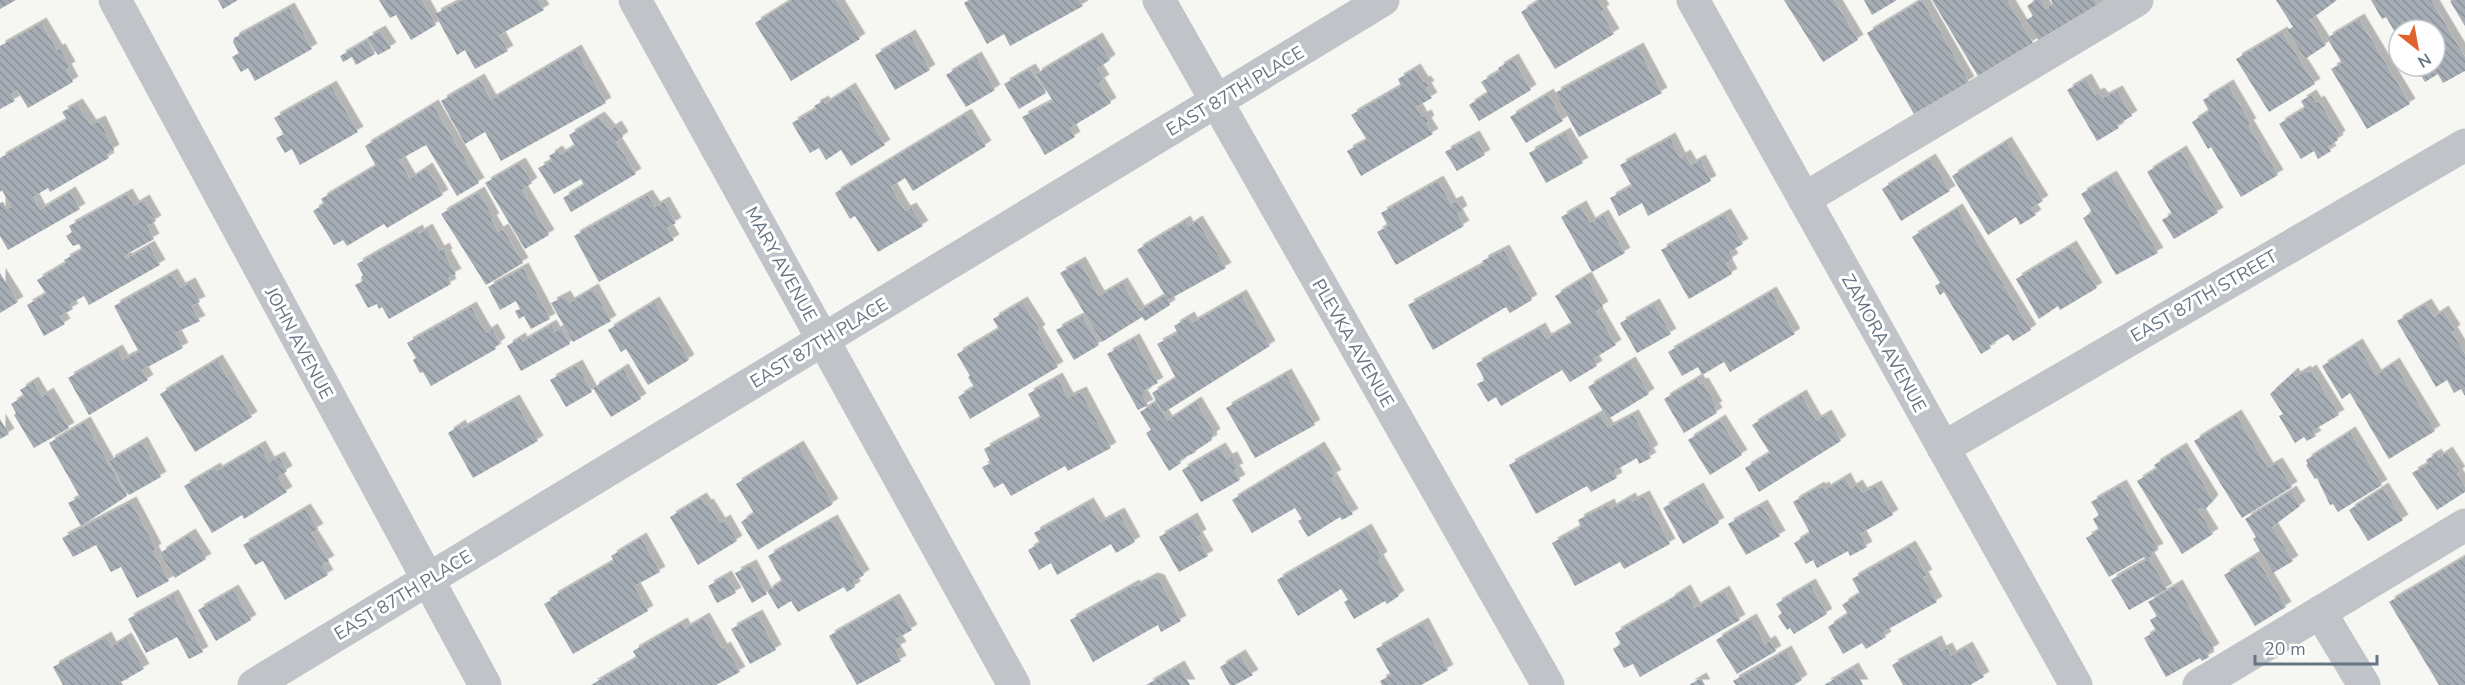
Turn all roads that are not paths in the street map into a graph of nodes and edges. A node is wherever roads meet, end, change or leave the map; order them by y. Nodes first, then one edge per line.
1 (115, 0) edge
2 (635, 0) edge
3 (1159, 0) edge
4 (1383, 0) edge
5 (1693, 0) edge
6 (2137, 0) edge
7 (1216, 102) junction
8 (2465, 145) edge
9 (1804, 199) junction
10 (823, 340) junction
11 (1943, 448) junction
12 (2465, 525) edge
13 (427, 580) junction
14 (2320, 612) junction
15 (254, 685) edge
16 (485, 685) edge
17 (1014, 685) edge
18 (1548, 685) edge
19 (2076, 685) edge
20 (2199, 685) edge
21 (2364, 685) edge

1 - 13 street, JOHN AVENUE
2 - 10 street, MARY AVENUE
3 - 7 street, PLEVKA AVENUE
4 - 7 street, EAST 87TH PLACE
5 - 9 street, ZAMORA AVENUE
6 - 9 street
7 - 10 street, EAST 87TH PLACE
7 - 18 street, PLEVKA AVENUE
8 - 11 street, EAST 87TH STREET
9 - 11 street, ZAMORA AVENUE
10 - 13 street, EAST 87TH PLACE
10 - 17 street, MARY AVENUE
11 - 19 street, ZAMORA AVENUE
12 - 14 street
13 - 15 street, EAST 87TH PLACE
13 - 16 street, JOHN AVENUE
14 - 20 street
14 - 21 street

